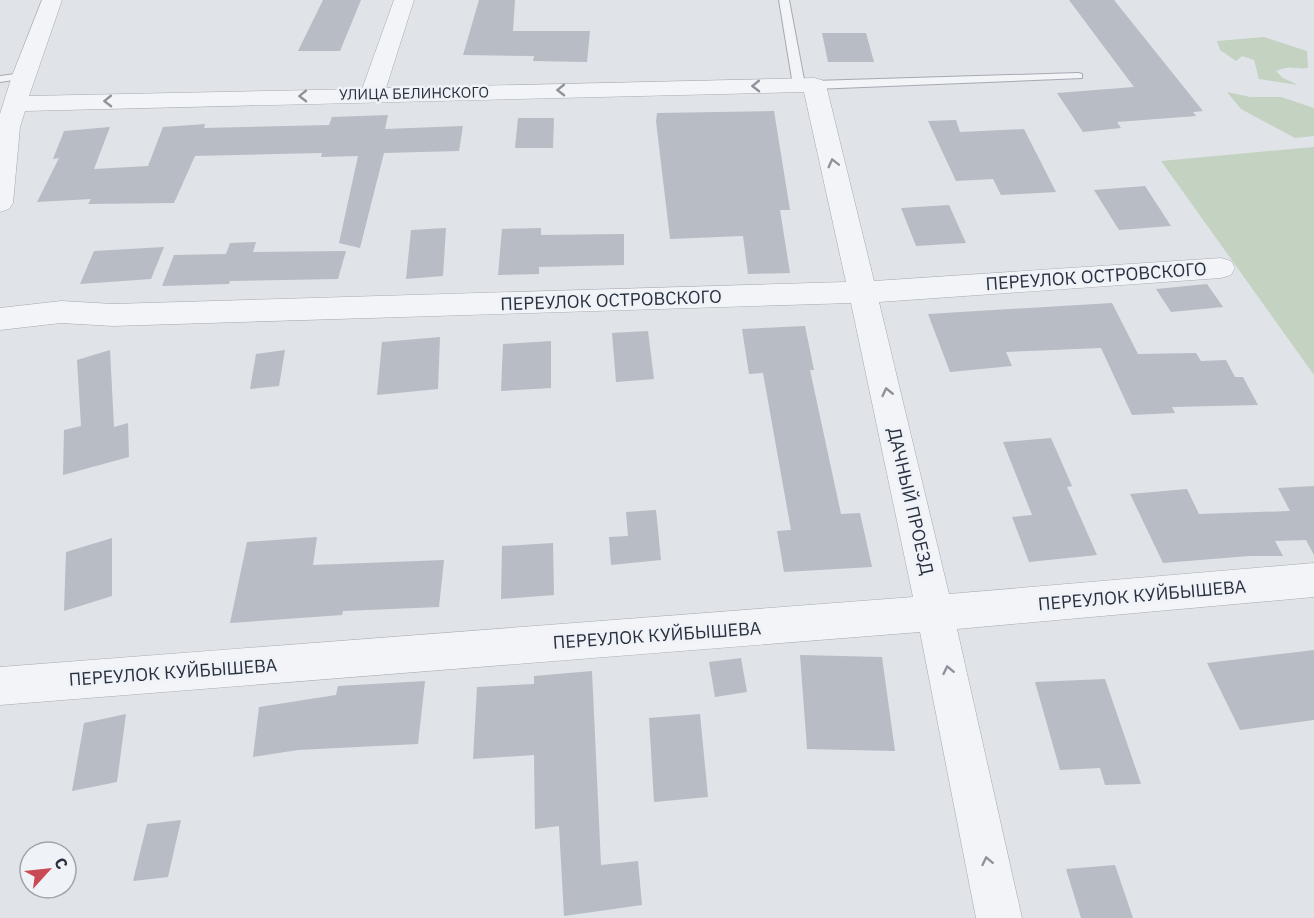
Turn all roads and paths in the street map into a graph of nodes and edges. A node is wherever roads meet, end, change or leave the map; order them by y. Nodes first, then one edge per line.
1 (52, 0) edge
2 (404, 0) edge
3 (784, 0) edge
4 (23, 76) junction
5 (1078, 76) dead end
6 (0, 78) edge
7 (806, 85) junction
8 (372, 94) junction
9 (14, 104) junction
10 (0, 203) edge
11 (1221, 268) dead end
12 (864, 292) junction
13 (0, 319) edge
14 (1314, 580) edge
15 (936, 613) junction
16 (0, 686) edge
17 (999, 918) edge

1 - 4 street
2 - 8 street
3 - 7 lane
4 - 6 lane
4 - 9 street
5 - 7 lane
7 -> 8 street, УЛИЦА БЕЛИНСКОГО
12 -> 7 street, ДАЧНЫЙ ПРОЕЗД
8 -> 9 street, УЛИЦА БЕЛИНСКОГО
9 - 10 street
11 - 12 street, ПЕРЕУЛОК ОСТРОВСКОГО
12 - 13 street, ПЕРЕУЛОК ОСТРОВСКОГО
15 -> 12 street, ДАЧНЫЙ ПРОЕЗД
14 - 15 street, ПЕРЕУЛОК КУЙБЫШЕВА
15 - 16 street, ПЕРЕУЛОК КУЙБЫШЕВА
17 -> 15 street, ДАЧНЫЙ ПРОЕЗД

